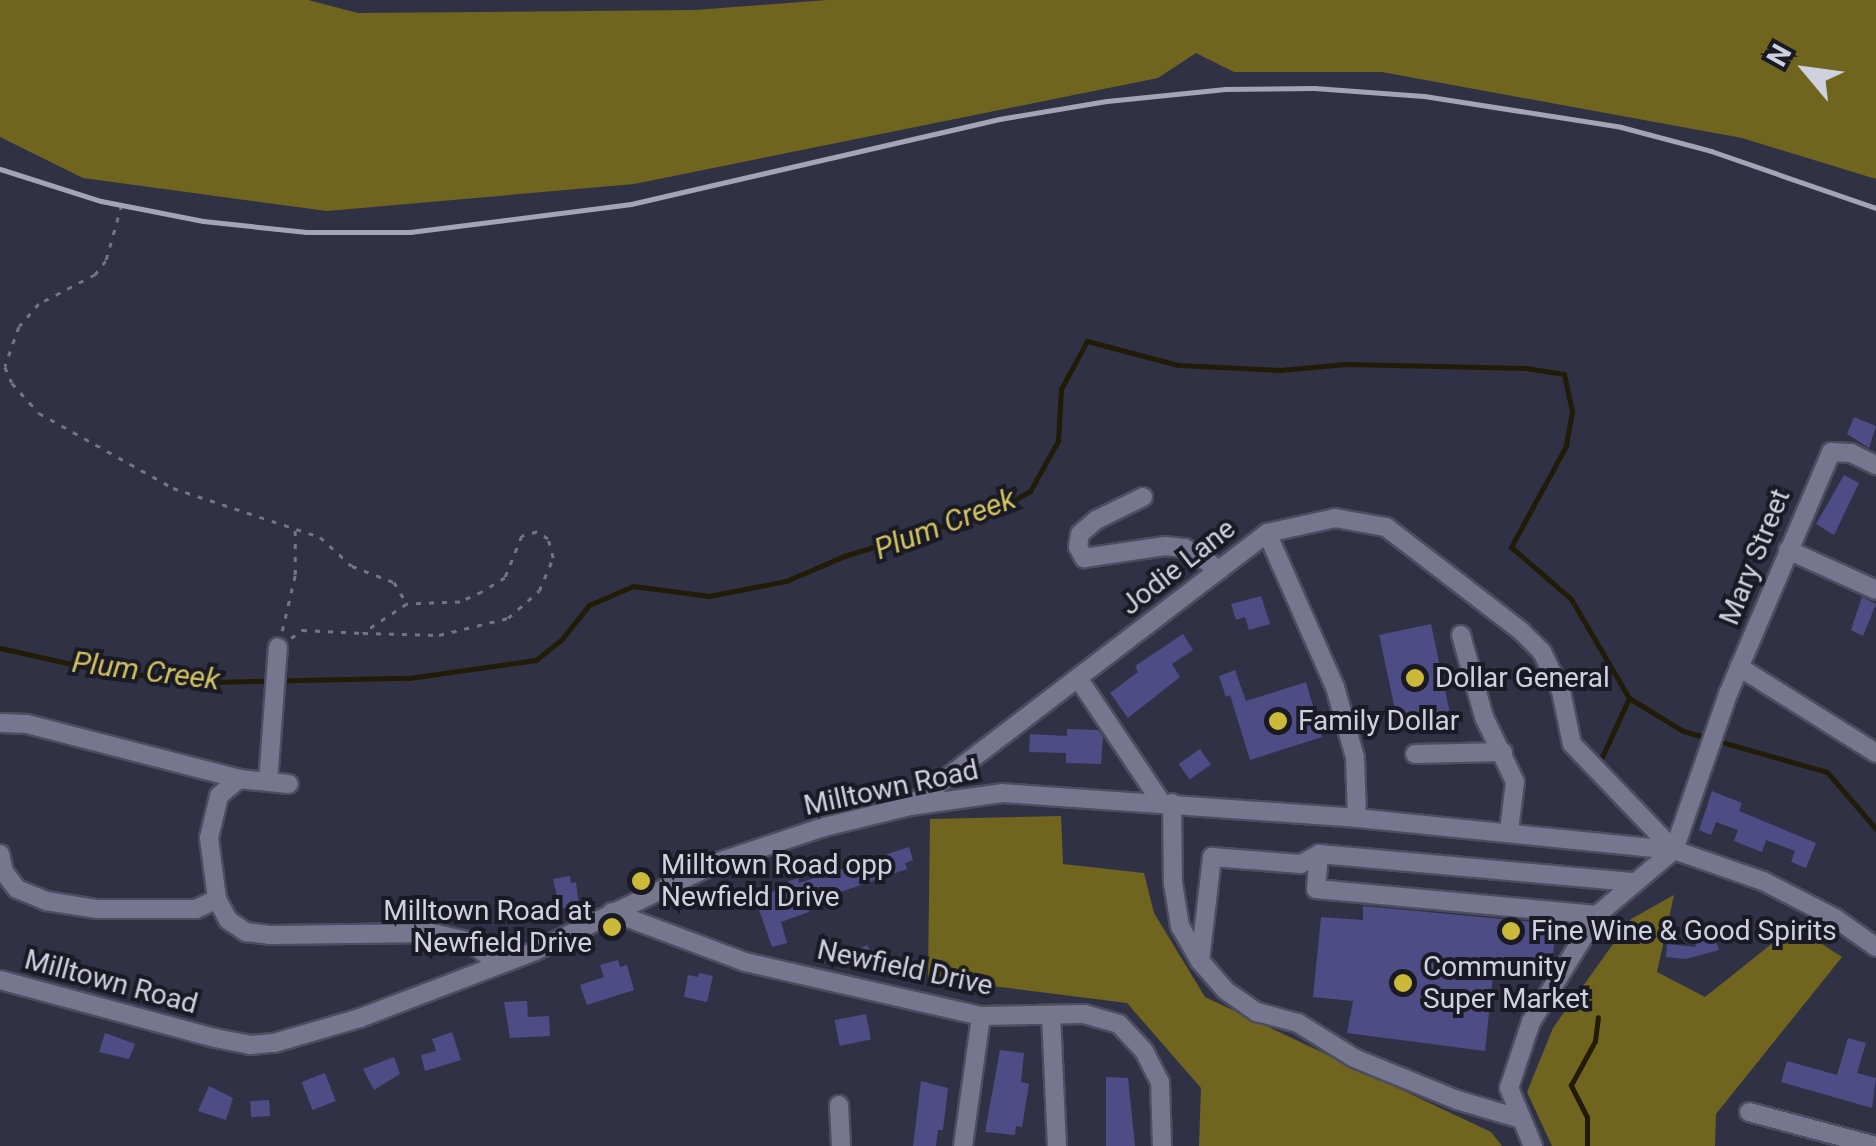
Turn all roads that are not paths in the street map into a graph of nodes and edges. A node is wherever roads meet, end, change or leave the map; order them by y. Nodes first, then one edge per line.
1 (1876, 465) edge
2 (1143, 496) dead end
3 (1266, 533) junction
4 (1788, 550) junction
5 (1220, 570) junction
6 (1876, 590) edge
7 (1461, 635) dead end
8 (278, 647) road end
9 (1739, 668) junction
10 (1078, 678) junction
11 (0, 723) edge
12 (1502, 752) junction
13 (1876, 752) edge
14 (1415, 754) dead end
15 (239, 779) junction
16 (268, 782) junction
17 (289, 784) dead end
18 (1166, 802) junction
19 (910, 806) junction
20 (1357, 818) junction
21 (1501, 831) junction
22 (1674, 850) junction
23 (0, 854) edge
24 (1319, 854) junction
25 (1490, 866) junction
26 (1636, 882) junction
27 (217, 899) junction
28 (612, 912) junction
29 (1598, 914) junction
30 (1876, 947) edge
31 (1200, 961) junction
32 (499, 964) junction
33 (0, 980) edge
34 (1051, 1015) junction
35 (982, 1016) junction
36 (839, 1105) dead end
37 (1749, 1112) dead end
38 (1518, 1118) junction
39 (1814, 1137) edge
40 (841, 1146) edge
41 (963, 1146) edge
42 (1057, 1146) edge
43 (1162, 1146) edge
44 (1533, 1146) edge
45 (1876, 1146) edge

1 - 4 street, Mary Street
2 - 5 street
3 - 5 street, Jodie Lane
3 - 20 street
3 - 22 street, Jodie Lane
4 - 6 street
4 - 9 street, Mary Street
5 - 10 street, Jodie Lane
7 - 12 street
8 - 16 street
9 - 13 street
9 - 22 street, Mary Street
10 - 18 street
10 - 19 street, Jodie Lane
11 - 15 street
12 - 14 street
12 - 21 street
15 - 16 street
15 - 27 street
16 - 17 street
18 - 19 street, Milltown Road
18 - 20 street, Milltown Road
18 - 31 street
19 - 28 street, Milltown Road
20 - 21 street, Milltown Road
21 - 22 street, Milltown Road
21 - 25 street
22 - 26 street
22 - 30 street, Milltown Road
23 - 27 street
24 - 25 street
24 - 29 street
24 - 31 street
25 - 26 street
26 - 29 street
27 - 32 street
28 - 32 street, Milltown Road
28 - 35 street, Newfield Drive
29 - 38 street
31 - 38 street
32 - 33 street, Milltown Road
34 - 35 street, Newfield Drive
34 - 42 street
34 - 43 street, Newfield Drive
35 - 41 street
36 - 40 street
37 - 39 street
38 - 44 street
39 - 45 street

